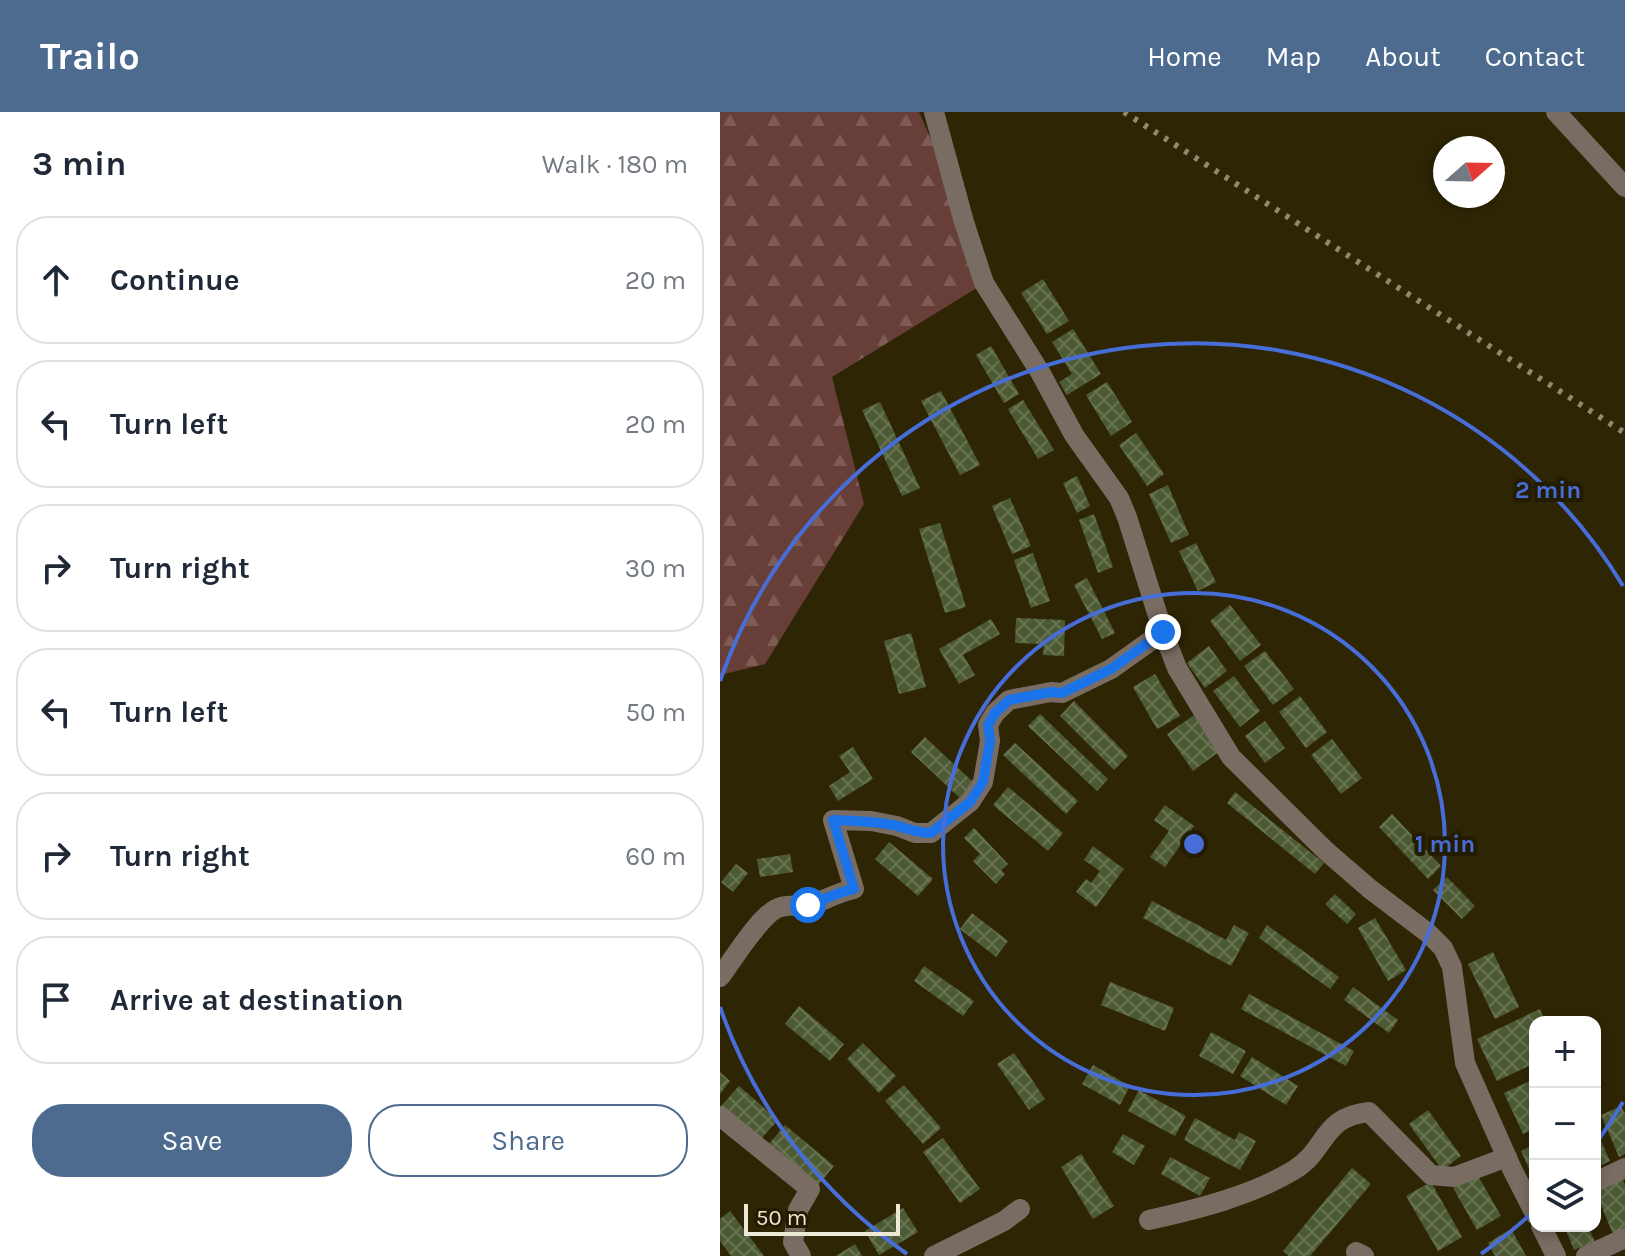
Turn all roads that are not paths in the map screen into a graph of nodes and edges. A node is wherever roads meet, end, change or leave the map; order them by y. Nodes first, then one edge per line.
1 (934, 112) edge
2 (1556, 112) edge
3 (1625, 187) edge
4 (1163, 632) junction
5 (720, 977) edge
6 (720, 1116) edge
7 (1507, 1157) junction
8 (1625, 1168) edge
9 (1601, 1179) edge
10 (1529, 1201) edge
11 (1020, 1209) dead end
12 (1149, 1220) dead end
13 (1544, 1232) edge
14 (1625, 1238) edge
15 (801, 1256) edge
16 (934, 1256) edge
17 (1556, 1256) edge
18 (1586, 1256) edge

1 - 4 street
2 - 3 street
4 - 5 street
4 - 7 street
6 - 15 street
7 - 10 street
7 - 12 street
8 - 9 street
11 - 16 street
13 - 17 street
14 - 18 street

